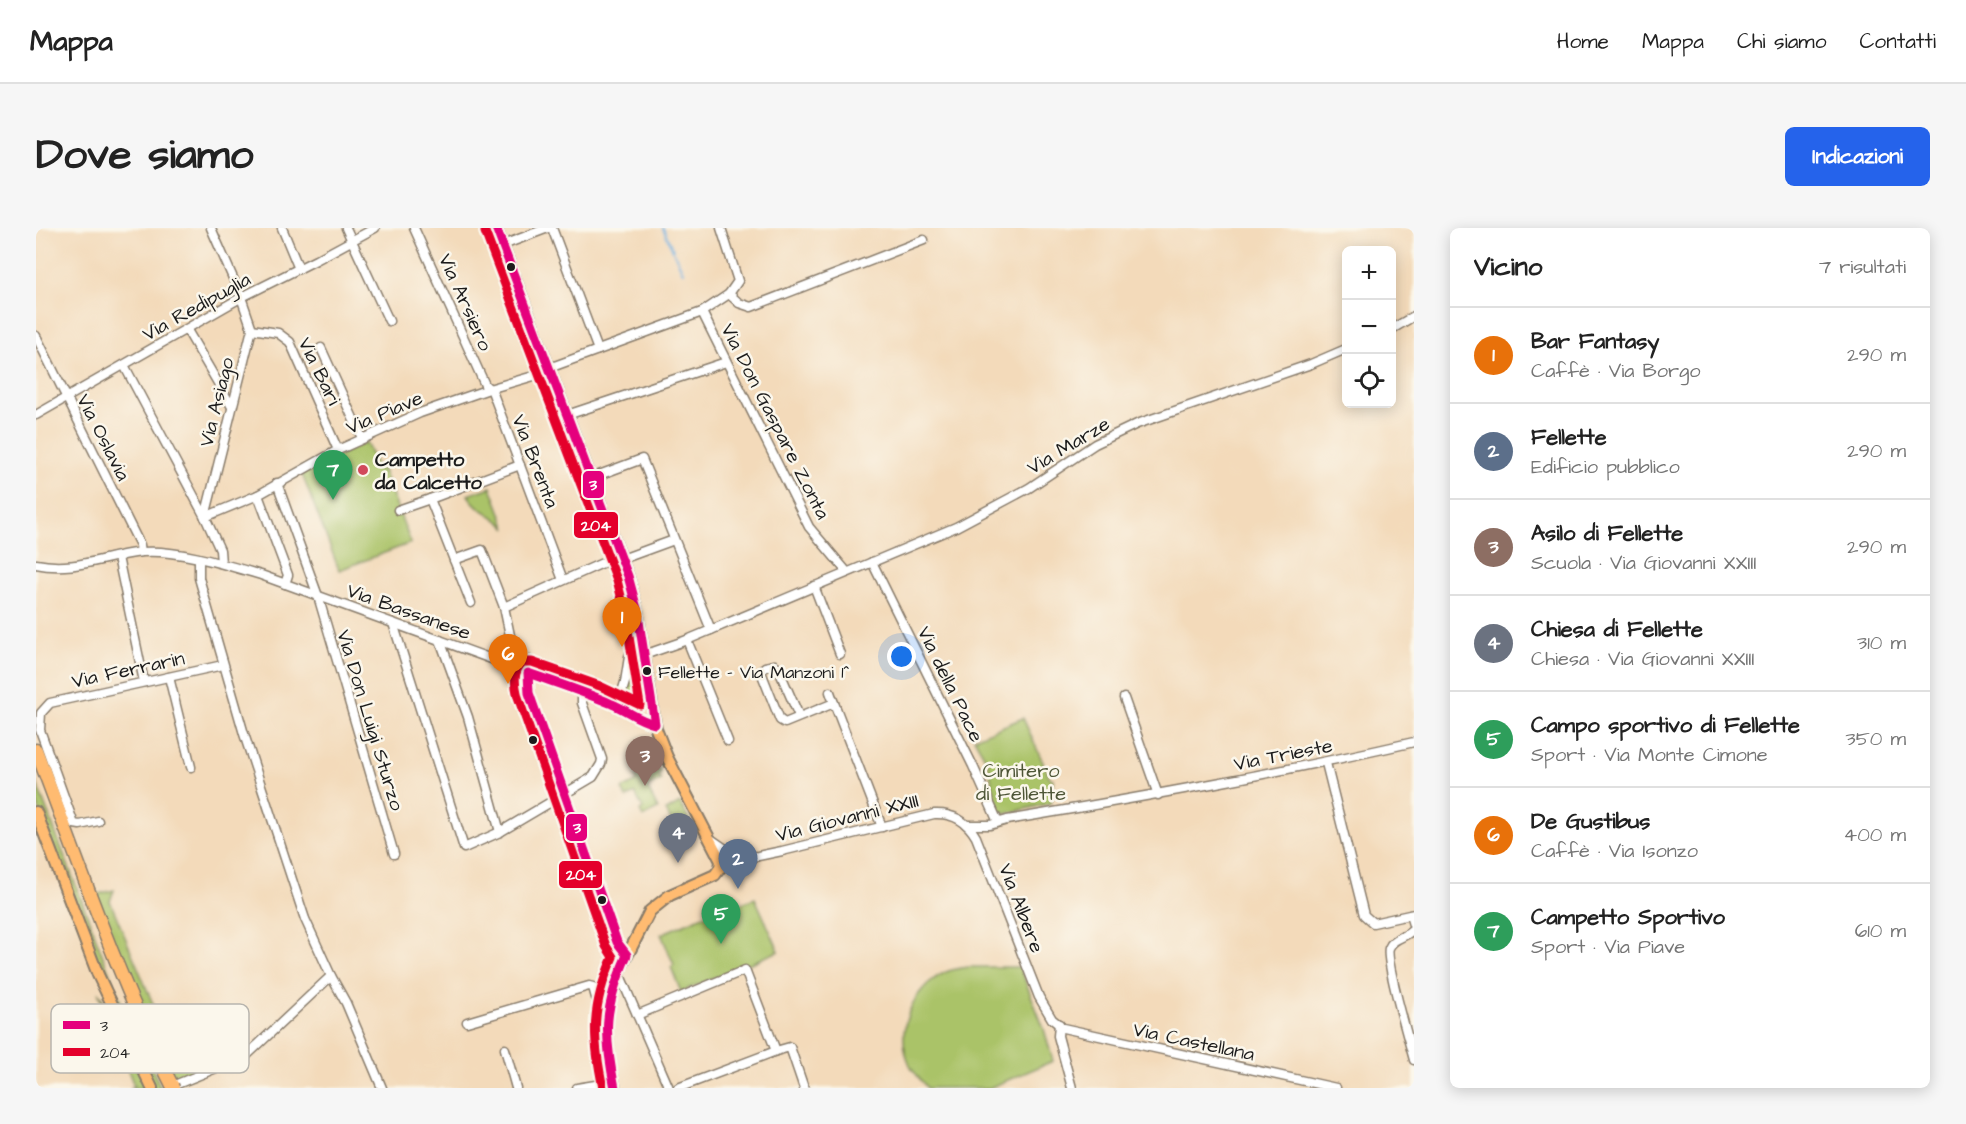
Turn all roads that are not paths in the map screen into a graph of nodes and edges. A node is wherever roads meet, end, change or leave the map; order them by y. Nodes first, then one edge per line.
1 (211, 228) edge
2 (282, 228) edge
3 (346, 228) edge
4 (375, 228) edge
5 (414, 228) edge
6 (496, 228) edge
7 (550, 228) edge
8 (721, 228) edge
9 (924, 240) dead end
10 (351, 241) junction
11 (503, 245) junction
12 (299, 269) junction
13 (729, 294) junction
14 (242, 297) junction
15 (702, 312) junction
16 (1414, 316) edge
17 (388, 321) dead end
18 (1396, 327) edge
19 (252, 329) junction
20 (187, 330) junction
21 (36, 336) edge
22 (321, 348) dead end
23 (598, 350) junction
24 (1342, 352) edge
25 (726, 362) junction
26 (124, 365) junction
27 (550, 369) junction
28 (489, 388) junction
29 (66, 399) junction
30 (232, 407) junction
31 (36, 415) edge
32 (567, 415) junction
33 (362, 438) junction
34 (338, 450) junction
35 (520, 465) junction
36 (591, 478) junction
37 (277, 483) junction
38 (258, 495) junction
39 (430, 499) junction
40 (398, 510) dead end
41 (205, 517) junction
42 (674, 540) junction
43 (141, 552) junction
44 (118, 557) junction
45 (199, 559) junction
46 (454, 560) junction
47 (622, 560) junction
48 (607, 561) dead end
49 (872, 562) junction
50 (221, 563) junction
51 (36, 564) edge
52 (847, 572) junction
53 (563, 580) junction
54 (285, 584) junction
55 (814, 586) junction
56 (318, 596) junction
57 (471, 603) dead end
58 (504, 607) junction
59 (393, 623) junction
60 (711, 630) junction
61 (440, 640) junction
62 (687, 640) junction
63 (642, 641) junction
64 (840, 654) dead end
65 (644, 655) junction
66 (530, 660) dead end
67 (223, 665) junction
68 (514, 668) junction
69 (526, 672) junction
70 (170, 677) junction
71 (144, 682) junction
72 (582, 692) junction
73 (830, 692) dead end
74 (1124, 698) dead end
75 (834, 703) junction
76 (618, 706) junction
77 (799, 716) junction
78 (655, 724) junction
79 (728, 741) dead end
80 (1414, 742) edge
81 (36, 750) edge
82 (1326, 763) junction
83 (191, 767) dead end
84 (36, 768) edge
85 (564, 794) junction
86 (1158, 795) junction
87 (36, 812) edge
88 (957, 818) joint
89 (98, 821) dead end
90 (994, 824) junction
91 (968, 825) junction
92 (882, 827) junction
93 (500, 832) junction
94 (976, 837) junction
95 (711, 839) junction
96 (394, 854) dead end
97 (745, 856) junction
98 (758, 856) junction
99 (720, 863) junction
100 (1412, 915) edge
101 (627, 955) junction
102 (619, 973) junction
103 (330, 976) junction
104 (112, 1004) edge
105 (128, 1004) edge
106 (134, 1004) edge
107 (606, 1012) junction
108 (637, 1015) junction
109 (1049, 1016) joint
110 (467, 1022) dead end
111 (1059, 1024) junction
112 (505, 1049) dead end
113 (776, 1051) junction
114 (249, 1053) edge
115 (1414, 1060) edge
116 (145, 1073) edge
117 (164, 1073) edge
118 (165, 1073) edge
119 (205, 1073) edge
120 (614, 1085) edge
121 (171, 1087) edge
122 (152, 1088) edge
123 (382, 1088) edge
124 (516, 1088) edge
125 (578, 1088) edge
126 (669, 1088) edge
127 (678, 1088) edge
128 (804, 1088) edge
129 (1072, 1088) edge
130 (1336, 1088) edge

1 - 14 street
2 - 12 street
3 - 10 street
4 - 10 street, Via Redipuglia
5 - 28 street, Via Arsiero
6 - 11 main road
7 - 11 street
7 - 23 street
8 - 13 street
9 - 13 street
10 - 12 street, Via Redipuglia
10 - 17 street
11 - 27 main road
12 - 14 street, Via Redipuglia
13 - 15 street, Via Piave
14 - 19 street
14 - 20 street, Via Redipuglia
15 - 23 street, Via Piave
15 - 25 street, Via Don Gaspare Zonta
16 - 18 street
19 - 30 street, Via Asiago
19 - 34 street, Via Bari
20 - 26 street, Via Redipuglia
20 - 30 street
21 - 29 street, Via Oslavia
22 - 33 street
23 - 27 street, Via Piave
24 - 49 street, Via Marze
25 - 32 street
25 - 52 street, Via Don Gaspare Zonta
26 - 29 street, Via Redipuglia
26 - 41 street
27 - 28 street, Via Piave
27 - 32 main road
28 - 33 street, Via Piave
28 - 35 street, Via Brenta
29 - 31 street, Via Redipuglia
29 - 43 street, Via Oslavia
30 - 41 street, Via Asiago
32 - 36 main road
33 - 34 street, Via Piave
34 - 37 street, Via Piave
35 - 39 street
35 - 53 street, Via Brenta
36 - 42 street
36 - 47 main road
37 - 38 street, Via Piave
37 - 56 street, Via Bassanese
38 - 41 street, Via Piave
38 - 54 street
39 - 40 street
39 - 46 street
41 - 50 street
42 - 47 street
42 - 60 street
43 - 44 street, Via Bassanese
43 - 45 street, Via Bassanese
44 - 51 street, Via Bassanese
44 - 71 street
45 - 50 street, Via Bassanese
45 - 67 street
46 - 57 street
46 - 58 street
47 - 63 main road
48 - 53 street
49 - 52 street, Via Marze
49 - 90 street, Via della Pace
50 - 54 street, Via Bassanese
52 - 55 street, Via Marze
53 - 58 street
54 - 56 street, Via Bassanese
55 - 60 street, Via Marze
55 - 64 street
56 - 59 street, Via Bassanese
56 - 96 street, Via Don Luigi Sturzo
58 - 68 street
59 - 61 street, Via Bassanese
59 - 93 street
60 - 62 street, Via Marze
61 - 68 street, Via Bassanese
61 - 93 street
62 - 65 street, Via Marze
62 - 79 street
63 - 65 main road
63 - 76 street
65 - 78 main road
66 - 69 street
67 - 70 street, Via Ferrarin
67 - 103 street
68 - 69 street, Via Bassanese
69 - 72 street, Via Bassanese
69 - 85 street
70 - 71 street, Via Ferrarin
70 - 83 street
71 - 89 street, Via Ferrarin
72 - 76 street, Via Bassanese
72 - 85 street
73 - 75 street
74 - 86 street
75 - 77 street
75 - 92 street
76 - 78 street, Via Bassanese
77 - 77 street
78 - 95 main road
80 - 82 street, Via Trieste
81 - 106 highway
82 - 86 street, Via Trieste
82 - 100 street
84 - 105 highway
85 - 93 street
85 - 101 street
86 - 90 street, Via Trieste
87 - 104 main road
88 - 91 street, Via Albere
88 - 92 street, Via Giovanni XXIII
90 - 91 street, Via Trieste
90 - 94 street
91 - 94 street, Via Albere
92 - 98 street, Via Giovanni XXIII
94 - 109 street, Via Albere
95 - 97 street, Via Giovanni XXIII
95 - 99 main road
97 - 98 street, Via Giovanni XXIII
97 - 99 street, Via Giovanni XXIII
98 - 99 street
99 - 101 main road, Via Giovanni XXIII
100 - 115 street
101 - 102 main road, Via Giovanni XXIII
102 - 107 main road, Via Giovanni XXIII
102 - 108 street
103 - 114 street
103 - 123 street
107 - 110 street
107 - 120 main road, Via Giovanni XXIII
108 - 113 street
108 - 126 street
109 - 111 street, Via Castellana
111 - 129 street
111 - 130 street, Via Castellana
112 - 124 street
113 - 127 street
113 - 128 street
116 - 122 main road
117 - 121 highway
118 - 121 highway
119 - 121 street
120 - 125 street

